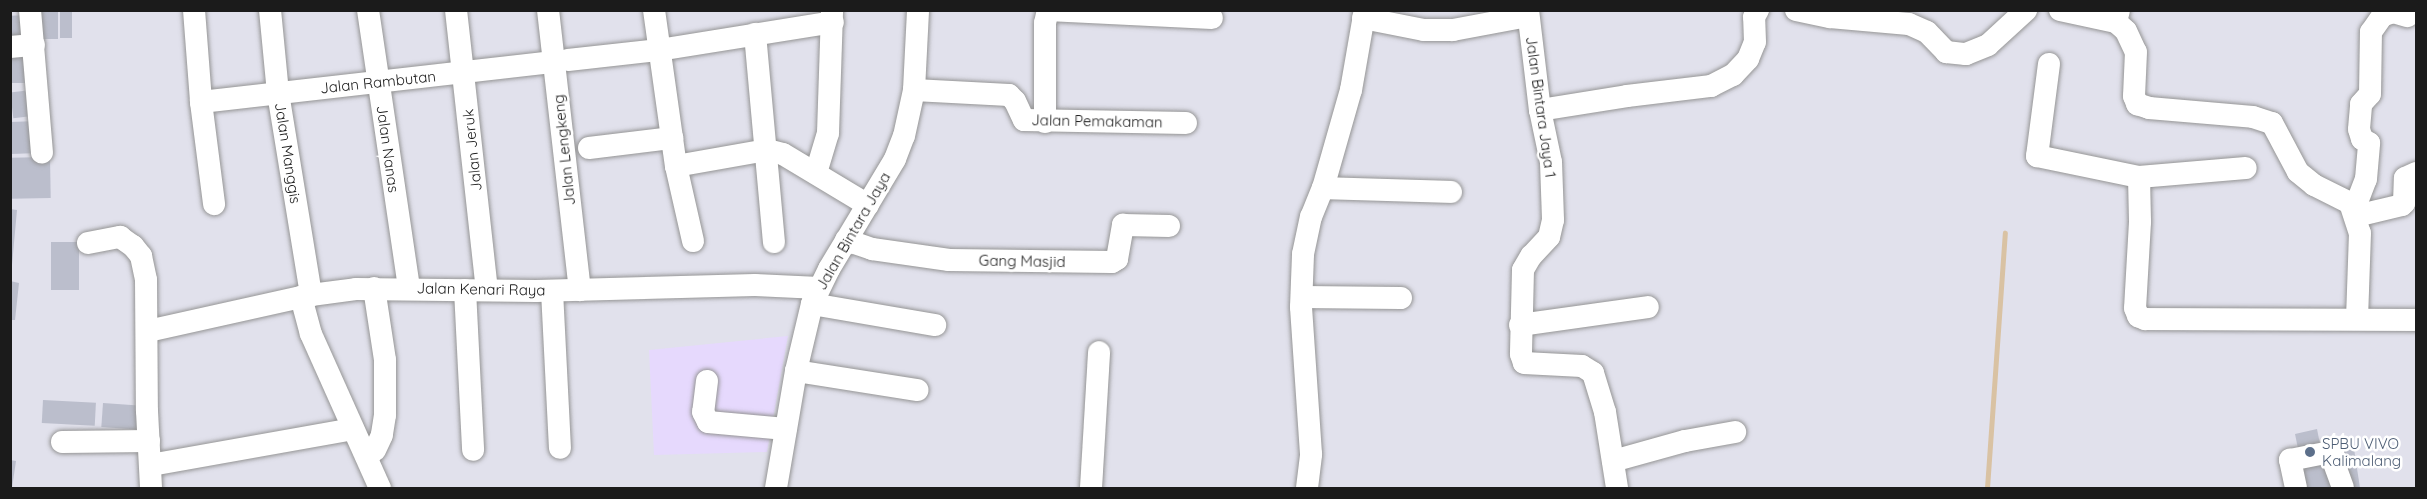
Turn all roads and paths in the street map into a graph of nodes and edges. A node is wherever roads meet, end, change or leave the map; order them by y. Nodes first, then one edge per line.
1 (30, 10) edge
2 (194, 10) edge
3 (270, 10) edge
4 (368, 10) edge
5 (456, 10) edge
6 (548, 10) edge
7 (654, 10) edge
8 (918, 10) edge
9 (1048, 10) edge
10 (1758, 10) edge
11 (1796, 10) edge
12 (2026, 10) edge
13 (2060, 10) edge
14 (1528, 13) edge
15 (1364, 14) edge
16 (1831, 14) edge
17 (832, 16) edge
18 (2118, 16) edge
19 (2407, 16) dead end
20 (1212, 18) dead end
21 (1927, 20) edge
22 (755, 34) junction
23 (34, 45) junction
24 (10, 47) edge
25 (659, 50) junction
26 (561, 61) junction
27 (2049, 64) dead end
28 (463, 72) junction
29 (379, 82) junction
30 (914, 90) junction
31 (278, 93) junction
32 (201, 102) junction
33 (1540, 110) junction
34 (1046, 122) junction
35 (1186, 123) dead end
36 (672, 138) junction
37 (589, 148) dead end
38 (767, 150) junction
39 (42, 152) dead end
40 (676, 166) junction
41 (2246, 168) dead end
42 (816, 173) junction
43 (2416, 173) edge
44 (2139, 177) junction
45 (1323, 188) junction
46 (1451, 192) dead end
47 (214, 204) dead end
48 (868, 206) junction
49 (2355, 213) junction
50 (1169, 226) dead end
51 (846, 240) junction
52 (693, 241) dead end
53 (774, 242) dead end
54 (88, 243) dead end
55 (374, 288) junction
56 (409, 288) junction
57 (476, 290) junction
58 (580, 290) junction
59 (552, 291) junction
60 (306, 296) junction
61 (815, 296) junction
62 (1302, 297) junction
63 (1401, 298) dead end
64 (1648, 307) dead end
65 (2357, 318) junction
66 (2416, 320) edge
67 (935, 325) dead end
68 (1520, 325) junction
69 (148, 331) junction
70 (1098, 352) dead end
71 (796, 371) junction
72 (707, 381) dead end
73 (918, 390) dead end
74 (353, 429) junction
75 (786, 429) junction
76 (1735, 432) dead end
77 (149, 441) junction
78 (62, 442) dead end
79 (560, 448) dead end
80 (375, 450) dead end
81 (473, 450) dead end
82 (1613, 462) junction
83 (151, 465) junction
84 (151, 489) edge
85 (380, 489) edge
86 (776, 489) edge
87 (1091, 489) edge
88 (1307, 489) edge
89 (1617, 489) edge
90 (2296, 489) edge
91 (2343, 489) edge

1 - 23 street
2 - 32 street
3 - 31 street, Jalan Manggis
4 - 29 street, Jalan Nanas
5 - 28 street, Jalan Jeruk
6 - 26 street, Jalan Lengkeng
7 - 25 street
8 - 30 street, Jalan Bintara Jaya
9 - 20 street
9 - 34 street
10 - 33 street
11 - 16 street
12 - 21 street
13 - 18 street
14 - 15 street
14 - 33 street, Jalan Bintara Jaya 1
15 - 45 street
16 - 21 street
17 - 22 street, Jalan Rambutan
17 - 42 street
18 - 49 street
19 - 49 street
22 - 25 street, Jalan Rambutan
22 - 38 street
23 - 24 street
23 - 39 street
25 - 26 street, Jalan Rambutan
25 - 36 street
26 - 28 street, Jalan Rambutan
26 - 58 street, Jalan Lengkeng
27 - 44 street
28 - 29 street, Jalan Rambutan
28 - 57 street, Jalan Jeruk
29 - 31 street, Jalan Rambutan
29 - 56 street, Jalan Nanas
30 - 34 street, Jalan Pemakaman
30 - 48 street, Jalan Bintara Jaya
31 - 32 street, Jalan Rambutan
31 - 60 street, Jalan Manggis
32 - 47 street
33 - 68 street, Jalan Bintara Jaya 1
34 - 35 street, Jalan Pemakaman
36 - 37 street
36 - 40 street
38 - 40 street
38 - 42 street
38 - 53 street
40 - 52 street
41 - 44 street
42 - 48 street
43 - 49 street
44 - 65 street
45 - 46 street
45 - 62 street
48 - 51 street, Jalan Bintara Jaya
49 - 65 street
50 - 51 street, Gang Masjid
51 - 61 street, Jalan Bintara Jaya
54 - 69 street
55 - 56 street, Jalan Kenari Raya
55 - 60 street, Jalan Kenari Raya
55 - 80 street
56 - 57 street, Jalan Kenari Raya
57 - 59 street, Jalan Kenari Raya
57 - 81 street, Jalan Jeruk
58 - 59 street, Jalan Kenari Raya
58 - 61 street, Jalan Kenari Raya
59 - 79 street
60 - 69 street, Jalan Kenari Raya
60 - 74 street, Jalan Manggis
61 - 67 street, Jalan Kenari Raya
61 - 71 street, Jalan Bintara Jaya
62 - 63 street
62 - 88 street
64 - 68 street
65 - 66 street
68 - 82 street, Jalan Bintara Jaya 1
69 - 77 street
70 - 87 street
71 - 73 street
71 - 75 street, Jalan Bintara Jaya
72 - 75 street
74 - 83 street
74 - 85 street, Jalan Manggis
75 - 86 street, Jalan Bintara Jaya
76 - 82 street
77 - 78 street
77 - 83 street
82 - 89 street, Jalan Bintara Jaya 1
83 - 84 street
90 - 91 street

